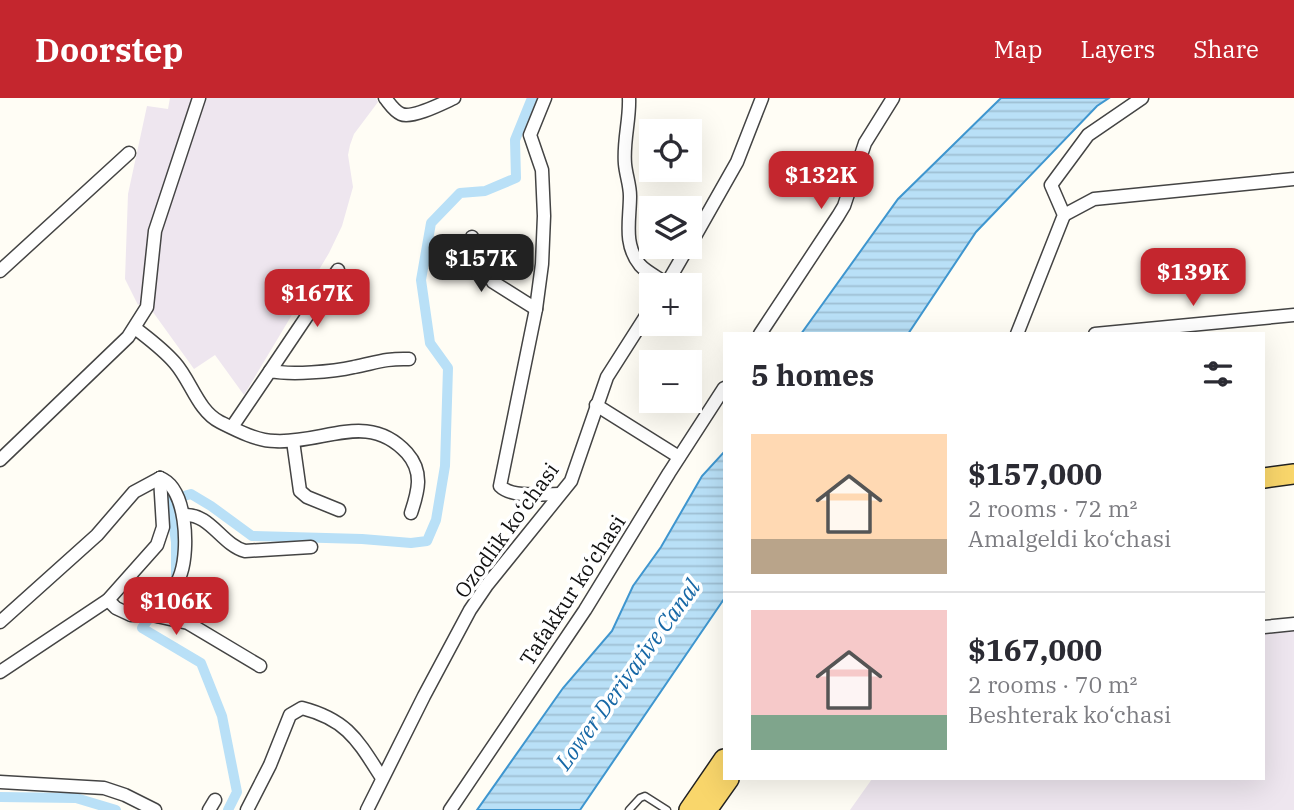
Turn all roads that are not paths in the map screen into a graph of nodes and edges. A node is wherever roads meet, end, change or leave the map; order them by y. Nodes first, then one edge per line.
1 (199, 98) edge
2 (385, 98) edge
3 (454, 98) edge
4 (545, 98) edge
5 (629, 98) edge
6 (762, 98) edge
7 (893, 98) edge
8 (1142, 98) edge
9 (129, 153) dead end
10 (1294, 179) edge
11 (1064, 215) junction
12 (702, 223) edge
13 (472, 237) dead end
14 (338, 270) dead end
15 (0, 271) edge
16 (650, 273) edge
17 (536, 309) junction
18 (1294, 315) edge
19 (639, 326) edge
20 (135, 328) junction
21 (761, 332) edge
22 (1018, 332) edge
23 (1116, 332) edge
24 (409, 359) dead end
25 (270, 371) junction
26 (723, 390) edge
27 (596, 405) junction
28 (232, 426) junction
29 (293, 441) junction
30 (679, 457) junction
31 (0, 460) edge
32 (1294, 461) edge
33 (1265, 465) edge
34 (1294, 474) edge
35 (160, 478) junction
36 (1265, 478) edge
37 (559, 494) junction
38 (180, 504) junction
39 (339, 510) dead end
40 (411, 513) dead end
41 (312, 547) dead end
42 (108, 600) junction
43 (158, 616) junction
44 (0, 622) edge
45 (1294, 624) edge
46 (1265, 626) edge
47 (260, 666) dead end
48 (0, 672) edge
49 (723, 760) edge
50 (382, 778) junction
51 (728, 780) edge
52 (0, 782) edge
53 (155, 810) edge
54 (247, 810) edge
55 (367, 810) edge
56 (450, 810) edge
57 (629, 810) edge
58 (667, 810) edge
59 (689, 810) edge
60 (707, 810) edge

1 - 20 street
2 - 3 street
4 - 17 street
5 - 16 street
6 - 12 street
7 - 21 street
8 - 11 street
9 - 15 street
10 - 11 street
11 - 22 street
13 - 17 street
14 - 25 street
17 - 37 street
18 - 23 street
19 - 27 street, Ozodlik ko‘chasi
20 - 28 street
20 - 31 street
24 - 25 street
25 - 28 street
26 - 30 street, Tafakkur ko‘chasi
27 - 30 street
27 - 37 street, Ozodlik ko‘chasi
28 - 29 street
29 - 39 street
29 - 40 street
30 - 56 street, Tafakkur ko‘chasi
32 - 33 main road
34 - 36 main road
35 - 38 street
35 - 42 street
35 - 44 street
37 - 50 street, Ozodlik ko‘chasi
38 - 41 street
38 - 43 street
42 - 43 street
42 - 48 street
43 - 47 street
45 - 46 street
49 - 59 main road
50 - 54 street
50 - 55 street, Ozodlik ko‘chasi
51 - 60 main road
52 - 53 street
57 - 58 lane

